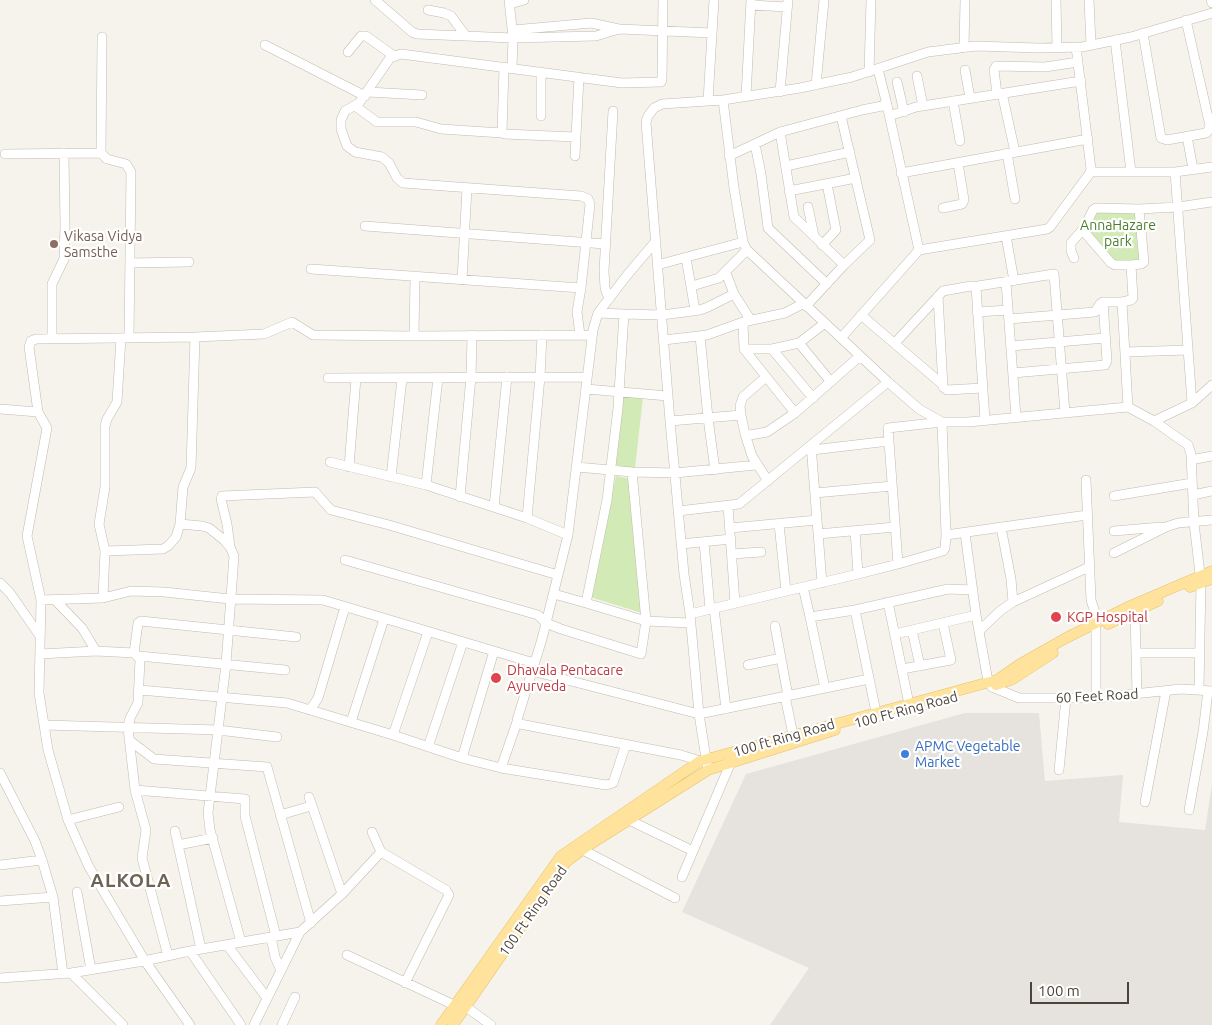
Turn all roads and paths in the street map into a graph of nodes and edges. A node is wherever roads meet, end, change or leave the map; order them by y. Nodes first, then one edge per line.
1 (375, 0) edge
2 (524, 0) edge
3 (662, 0) edge
4 (714, 0) edge
5 (824, 0) edge
6 (871, 0) edge
7 (965, 0) edge
8 (1056, 0) edge
9 (1089, 0) edge
10 (510, 2) edge
11 (751, 3) edge
12 (787, 4) edge
13 (428, 10) dead end
14 (1212, 12) edge
15 (1186, 20) junction
16 (619, 30) junction
17 (662, 31) junction
18 (712, 33) junction
19 (1143, 33) junction
20 (513, 34) junction
21 (466, 36) junction
22 (102, 37) dead end
23 (1114, 40) junction
24 (265, 45) dead end
25 (1091, 45) junction
26 (1076, 47) junction
27 (964, 48) junction
28 (1057, 48) junction
29 (348, 52) dead end
30 (394, 56) junction
31 (1078, 62) junction
32 (508, 67) junction
33 (874, 70) junction
34 (965, 70) dead end
35 (541, 72) junction
36 (917, 76) dead end
37 (579, 77) junction
38 (1080, 81) junction
39 (897, 82) dead end
40 (816, 85) junction
41 (780, 92) junction
42 (366, 94) junction
43 (1000, 94) junction
44 (422, 95) dead end
45 (746, 97) junction
46 (970, 98) junction
47 (723, 100) junction
48 (708, 101) junction
49 (953, 101) junction
50 (887, 105) junction
51 (355, 106) junction
52 (923, 106) junction
53 (613, 111) dead end
54 (904, 112) junction
55 (541, 116) dead end
56 (841, 116) junction
57 (889, 116) junction
58 (780, 132) junction
59 (502, 133) junction
60 (1188, 136) junction
61 (576, 137) junction
62 (1088, 139) junction
63 (960, 141) dead end
64 (755, 144) junction
65 (850, 152) junction
66 (64, 153) junction
67 (102, 153) junction
68 (1011, 153) junction
69 (5, 154) dead end
70 (576, 156) dead end
71 (729, 156) junction
72 (958, 163) junction
73 (786, 166) junction
74 (1212, 167) edge
75 (1193, 169) junction
76 (1090, 172) junction
77 (1131, 172) junction
78 (1175, 172) junction
79 (901, 173) junction
80 (856, 178) junction
81 (828, 184) junction
82 (467, 188) junction
83 (789, 191) junction
84 (1015, 198) dead end
85 (1212, 202) edge
86 (808, 206) dead end
87 (1178, 207) junction
88 (943, 208) dead end
89 (1139, 209) junction
90 (365, 226) dead end
91 (1084, 228) junction
92 (465, 234) junction
93 (814, 236) junction
94 (1006, 236) junction
95 (656, 241) junction
96 (586, 242) junction
97 (605, 244) junction
98 (822, 245) junction
99 (745, 246) junction
100 (919, 250) junction
101 (686, 258) junction
102 (1074, 258) dead end
103 (189, 262) dead end
104 (130, 263) junction
105 (658, 265) junction
106 (844, 265) junction
107 (1131, 265) junction
108 (311, 269) dead end
109 (726, 273) junction
110 (415, 276) junction
111 (462, 280) junction
112 (1010, 281) junction
113 (826, 284) junction
114 (692, 286) junction
115 (976, 287) junction
116 (581, 288) junction
117 (734, 294) junction
118 (938, 296) junction
119 (609, 299) junction
120 (1103, 302) junction
121 (1122, 302) junction
122 (805, 305) junction
123 (695, 310) junction
124 (978, 312) junction
125 (598, 314) junction
126 (624, 314) junction
127 (1008, 314) junction
128 (1057, 314) junction
129 (662, 315) junction
130 (861, 315) junction
131 (746, 321) junction
132 (825, 323) junction
133 (472, 335) junction
134 (542, 335) junction
135 (580, 335) junction
136 (592, 335) junction
137 (414, 336) junction
138 (700, 336) junction
139 (195, 337) junction
140 (125, 338) junction
141 (841, 338) junction
142 (1105, 338) junction
143 (52, 339) junction
144 (664, 340) junction
145 (1059, 341) junction
146 (799, 343) junction
147 (895, 343) junction
148 (1011, 346) junction
149 (772, 348) junction
150 (744, 349) junction
151 (1188, 350) junction
152 (1125, 352) junction
153 (860, 356) junction
154 (1062, 370) junction
155 (1013, 373) junction
156 (471, 377) junction
157 (507, 377) junction
158 (540, 377) junction
159 (587, 377) junction
160 (766, 377) junction
161 (328, 378) dead end
162 (356, 378) junction
163 (402, 378) junction
164 (438, 378) junction
165 (831, 382) junction
166 (888, 382) junction
167 (942, 384) junction
168 (1212, 385) edge
169 (982, 388) junction
170 (586, 389) junction
171 (619, 392) junction
172 (668, 396) junction
173 (813, 398) junction
174 (1192, 403) junction
175 (1128, 407) junction
176 (0, 409) edge
177 (38, 412) junction
178 (795, 413) junction
179 (1065, 413) junction
180 (741, 415) junction
181 (1016, 417) junction
182 (708, 418) junction
183 (985, 420) junction
184 (670, 421) junction
185 (1154, 421) junction
186 (942, 422) junction
187 (745, 434) junction
188 (889, 441) junction
189 (811, 447) junction
190 (1212, 456) edge
191 (1191, 460) junction
192 (330, 462) dead end
193 (756, 465) junction
194 (349, 467) junction
195 (576, 467) junction
196 (611, 470) junction
197 (715, 470) junction
198 (632, 472) junction
199 (675, 473) junction
200 (390, 477) junction
201 (1086, 480) dead end
202 (768, 481) junction
203 (1192, 483) junction
204 (426, 485) junction
205 (892, 486) junction
206 (1212, 491) edge
207 (815, 493) junction
208 (1193, 495) junction
209 (1114, 496) dead end
210 (460, 497) junction
211 (728, 506) junction
212 (494, 507) junction
213 (678, 511) junction
214 (1087, 514) junction
215 (527, 518) junction
216 (817, 520) junction
217 (1212, 520) edge
218 (1194, 523) junction
219 (180, 524) junction
220 (779, 524) junction
221 (895, 527) junction
222 (1002, 527) junction
223 (1166, 527) junction
224 (730, 528) junction
225 (855, 531) junction
226 (1114, 531) dead end
227 (965, 533) junction
228 (818, 534) junction
229 (946, 535) junction
230 (568, 536) junction
231 (731, 539) junction
232 (704, 542) junction
233 (682, 544) junction
234 (230, 547) junction
235 (105, 551) junction
236 (761, 552) dead end
237 (1114, 553) dead end
238 (732, 554) junction
239 (345, 560) dead end
240 (898, 564) junction
241 (1089, 567) junction
242 (1212, 571) edge
243 (858, 574) junction
244 (558, 575) junction
245 (1200, 578) junction
246 (1212, 578) edge
247 (0, 583) edge
248 (822, 583) junction
249 (803, 587) junction
250 (973, 590) junction
251 (786, 591) junction
252 (554, 594) junction
253 (103, 598) junction
254 (230, 599) junction
255 (41, 600) junction
256 (55, 600) junction
257 (888, 602) junction
258 (1013, 602) junction
259 (586, 603) junction
260 (735, 603) junction
261 (345, 607) junction
262 (712, 608) junction
263 (855, 610) junction
264 (1135, 612) junction
265 (976, 615) junction
266 (810, 617) junction
267 (689, 618) junction
268 (384, 619) junction
269 (646, 621) junction
270 (546, 623) junction
271 (943, 623) junction
272 (775, 626) dead end
273 (1097, 626) junction
274 (912, 630) junction
275 (228, 631) junction
276 (979, 631) junction
277 (428, 632) junction
278 (895, 634) junction
279 (40, 636) junction
280 (296, 637) dead end
281 (463, 642) junction
282 (96, 651) junction
283 (494, 651) junction
284 (1136, 653) junction
285 (1200, 653) junction
286 (40, 654) junction
287 (137, 654) junction
288 (781, 658) junction
289 (226, 664) junction
290 (748, 665) dead end
291 (920, 666) junction
292 (533, 667) junction
293 (902, 669) junction
294 (285, 670) dead end
295 (869, 679) junction
296 (990, 684) junction
297 (825, 688) junction
298 (140, 690) junction
299 (1166, 691) junction
300 (1206, 691) edge
301 (1136, 694) junction
302 (786, 696) junction
303 (222, 697) junction
304 (1066, 698) junction
305 (1096, 698) junction
306 (909, 704) junction
307 (726, 709) junction
308 (310, 710) junction
309 (699, 714) junction
310 (876, 714) junction
311 (351, 722) junction
312 (517, 722) junction
313 (44, 725) junction
314 (128, 728) junction
315 (218, 730) junction
316 (1208, 733) edge
317 (793, 734) junction
318 (393, 735) junction
319 (277, 737) dead end
320 (130, 740) junction
321 (626, 744) junction
322 (428, 746) junction
323 (462, 758) junction
324 (703, 760) junction
325 (213, 762) junction
326 (731, 762) junction
327 (501, 768) junction
328 (708, 770) junction
329 (1059, 770) dead end
330 (0, 773) edge
331 (135, 790) junction
332 (209, 795) junction
333 (309, 796) dead end
334 (1145, 802) dead end
335 (312, 806) junction
336 (120, 807) dead end
337 (1188, 810) dead end
338 (280, 815) junction
339 (68, 820) junction
340 (629, 820) junction
341 (175, 831) dead end
342 (372, 832) dead end
343 (212, 838) junction
344 (178, 845) junction
345 (583, 850) junction
346 (693, 851) junction
347 (381, 852) junction
348 (42, 860) junction
349 (0, 865) edge
350 (682, 877) dead end
351 (77, 892) dead end
352 (342, 894) junction
353 (53, 897) junction
354 (675, 898) dead end
355 (0, 902) edge
356 (311, 922) junction
357 (300, 932) junction
358 (274, 937) junction
359 (241, 942) junction
360 (227, 944) junction
361 (201, 949) junction
362 (190, 951) junction
363 (347, 955) dead end
364 (168, 956) junction
365 (145, 961) junction
366 (91, 970) junction
367 (281, 970) junction
368 (67, 973) junction
369 (0, 978) edge
370 (406, 983) junction
371 (295, 997) dead end
372 (267, 998) junction
373 (454, 1006) junction
374 (466, 1007) junction
375 (123, 1025) edge
376 (190, 1025) edge
377 (242, 1025) edge
378 (254, 1025) edge
379 (282, 1025) edge
380 (441, 1025) edge
381 (453, 1025) edge
382 (491, 1025) edge

1 - 21 street
2 - 10 street
3 - 17 street
4 - 18 street
5 - 40 street
6 - 33 street
7 - 27 street
8 - 28 street
9 - 25 street
10 - 20 street
11 - 12 street
11 - 45 street
12 - 41 street
13 - 21 street
14 - 15 street
15 - 19 street
15 - 60 street
16 - 17 street
16 - 20 street
16 - 20 street
17 - 18 street
17 - 37 street
18 - 48 street
19 - 23 street
19 - 60 street
20 - 21 street
20 - 32 street
22 - 67 street
23 - 25 street
23 - 77 street
24 - 42 street
25 - 26 street
26 - 28 street
26 - 31 street
27 - 28 street
27 - 33 street
29 - 30 street
30 - 32 street
30 - 42 street
31 - 38 street
31 - 43 street
32 - 35 street
32 - 59 street
33 - 40 street
33 - 50 street
34 - 46 street
35 - 37 street
35 - 55 street
36 - 52 street
37 - 61 street
38 - 43 street
38 - 62 street
39 - 54 street
40 - 41 street
41 - 45 street
42 - 44 street
42 - 51 street
43 - 46 street
43 - 68 street
45 - 47 street
46 - 49 street
47 - 48 street
47 - 71 street
48 - 95 street
49 - 52 street
49 - 63 street
50 - 56 street
50 - 57 street
51 - 59 street
51 - 82 street
52 - 54 street
53 - 97 street
54 - 57 street
56 - 58 street
56 - 65 street
57 - 79 street
58 - 64 street
58 - 73 street
59 - 61 street
60 - 75 street
61 - 70 street
62 - 68 street
62 - 76 street
64 - 71 street
64 - 113 street
65 - 73 street
65 - 80 street
66 - 67 street
66 - 69 street
66 - 143 street
67 - 104 street
68 - 72 street
68 - 84 street
71 - 99 street
72 - 79 street
72 - 88 street
73 - 83 street
74 - 75 street
75 - 78 street
76 - 77 street
76 - 94 street
77 - 78 street
78 - 87 street
79 - 100 street
80 - 81 street
80 - 106 street
81 - 83 street
81 - 98 street
82 - 92 street
82 - 96 street
83 - 93 street
85 - 87 street
86 - 93 street
87 - 89 street
87 - 151 street
89 - 91 street
89 - 107 street
90 - 92 street
91 - 102 street
91 - 107 street
92 - 96 street
92 - 111 street
93 - 98 street
94 - 100 street
94 - 112 street
95 - 105 street
95 - 119 street
96 - 97 street
96 - 116 street
97 - 119 street
98 - 106 street
99 - 101 street
99 - 109 street
99 - 122 street
100 - 130 street
101 - 105 street
101 - 114 street
103 - 104 street
104 - 140 street
105 - 129 street
106 - 113 street
107 - 121 street
108 - 110 street
109 - 114 street
109 - 117 street
110 - 111 street
110 - 137 street
111 - 116 street
112 - 115 street
112 - 127 street
112 - 128 street
113 - 122 street
114 - 123 street
115 - 118 street
115 - 124 street
116 - 135 street
117 - 123 street
117 - 131 street
118 - 147 street
118 - 167 street
119 - 125 street
120 - 121 street
120 - 128 street
120 - 142 street
121 - 152 street
122 - 131 street
122 - 132 street
123 - 129 street
124 - 127 street
124 - 169 street
125 - 126 street
125 - 136 street
126 - 129 street
126 - 171 street
127 - 128 street
127 - 148 street
128 - 145 street
129 - 144 street
130 - 141 street
130 - 147 street
131 - 138 street
131 - 150 street
132 - 141 street
132 - 146 street
133 - 134 street
133 - 137 street
133 - 156 street
134 - 135 street
134 - 158 street
135 - 136 street
136 - 159 street
137 - 139 street
138 - 144 street
138 - 182 street
139 - 140 street
139 - 219 street
140 - 143 street
140 - 235 street
141 - 153 street
142 - 145 street
142 - 154 street
143 - 177 street
144 - 172 street
145 - 148 street
145 - 154 street
146 - 149 street
146 - 165 street
147 - 167 street
148 - 155 street
149 - 150 street
149 - 173 street
150 - 160 street
151 - 152 street
151 - 174 street
152 - 175 street
153 - 165 street
153 - 166 street
154 - 155 street
154 - 179 street
155 - 181 street
156 - 157 street
156 - 164 street
156 - 210 street
157 - 158 street
157 - 212 street
158 - 159 street
158 - 215 street
159 - 170 street
160 - 178 street
160 - 180 street
161 - 162 street
162 - 163 street
162 - 194 street
163 - 164 street
163 - 200 street
164 - 204 street
165 - 173 street
166 - 186 street
166 - 189 street
167 - 169 street
168 - 174 street
169 - 183 street
170 - 171 street
170 - 195 street
171 - 172 street
171 - 196 street
172 - 184 street
173 - 178 street
174 - 185 street
175 - 179 street
175 - 185 street
176 - 177 street
177 - 255 street
178 - 187 street
179 - 181 street
180 - 182 street
180 - 187 street
181 - 183 street
182 - 184 street
182 - 197 street
183 - 186 street
184 - 199 street
185 - 191 street
186 - 188 street
186 - 229 street
187 - 193 street
188 - 189 street
188 - 205 street
189 - 202 street
189 - 207 street
190 - 191 street
191 - 203 street
192 - 194 street
193 - 197 street
193 - 202 street
194 - 200 street
195 - 196 street
195 - 230 street
196 - 198 street
196 - 259 street
197 - 199 street
198 - 199 street
198 - 269 street
199 - 213 street
200 - 204 street
201 - 214 street
202 - 211 street
203 - 208 street
203 - 209 street
204 - 210 street
205 - 207 street
205 - 221 street
206 - 208 street
207 - 216 street
208 - 218 street
210 - 212 street
211 - 213 street
211 - 224 street
212 - 215 street
213 - 233 street
214 - 222 street
214 - 241 street
215 - 230 street
216 - 220 street
216 - 228 street
217 - 218 street
218 - 223 street
218 - 245 street
219 - 234 street
219 - 235 street
220 - 224 street
220 - 251 street
221 - 225 street
221 - 240 street
222 - 227 street
222 - 258 street
223 - 226 street
223 - 237 street
224 - 231 street
225 - 228 street
225 - 243 street
227 - 229 street
227 - 250 street
228 - 248 street
229 - 240 street
230 - 244 street
231 - 232 street
231 - 238 street
232 - 233 street
232 - 262 street
233 - 267 street
234 - 244 street
234 - 254 street
235 - 253 street
236 - 238 street
238 - 260 street
239 - 270 street
240 - 243 street
241 - 258 street
241 - 273 street
242 - 245 main road, 100 ft Ring Road
243 - 248 street
244 - 252 street
245 - 246 main road
245 - 264 main road
245 - 273 main road, 100 ft Ring Road
245 - 285 street
247 - 279 street
248 - 249 street
249 - 251 street
249 - 266 street
250 - 257 street
250 - 265 street
251 - 260 street
252 - 259 street
252 - 270 street
253 - 254 street
253 - 256 street
254 - 261 street
254 - 275 street
255 - 256 street
255 - 279 street
256 - 282 street
257 - 263 street
257 - 278 street
258 - 276 street
259 - 269 street
260 - 262 street
261 - 268 street
261 - 308 street
262 - 267 street
262 - 307 street
263 - 266 street
263 - 295 street
264 - 273 main road
264 - 284 street
265 - 271 street
265 - 276 street
266 - 297 street
267 - 269 street
267 - 309 street
268 - 277 street
268 - 311 street
269 - 270 street
270 - 292 street
271 - 274 street
271 - 291 street
272 - 288 street
273 - 296 main road, 100 ft Ring Road
273 - 305 street
274 - 278 street
274 - 291 street
275 - 280 street
275 - 287 street
275 - 289 street
276 - 296 street
277 - 281 street
277 - 318 street
278 - 293 street
279 - 286 street
281 - 283 street
281 - 322 street
282 - 286 street
282 - 287 street
283 - 292 street
283 - 323 street
284 - 285 street
284 - 301 street
285 - 300 street
286 - 313 street
287 - 289 street
287 - 298 street
288 - 290 street
288 - 302 street
289 - 294 street
289 - 303 street
291 - 293 street
292 - 309 street
292 - 312 street
293 - 306 street
295 - 297 street
295 - 310 street
296 - 304 street, 60 Feet Road
296 - 306 main road, 100 ft Ring Road
296 - 310 main road, 100 Ft Ring Road
297 - 302 street
298 - 303 street
298 - 314 street
299 - 300 street, 60 Feet Road
299 - 301 street, 60 Feet Road
299 - 334 street
300 - 316 street
301 - 305 street, 60 Feet Road
302 - 307 street
302 - 317 street
303 - 308 street
303 - 315 street
304 - 305 street, 60 Feet Road
304 - 329 street
306 - 310 main road, 100 ft Ring Road
307 - 309 street
308 - 311 street
309 - 324 street
310 - 317 main road, 100 ft Ring Road
310 - 326 main road, 100 Ft Ring Road
311 - 318 street
312 - 321 street
312 - 327 street
313 - 314 street
313 - 339 street
314 - 315 street
314 - 320 street
315 - 319 street
315 - 325 street
316 - 337 street
317 - 324 main road, 100 ft Ring Road
318 - 322 street
320 - 325 street
320 - 331 street
321 - 324 street
321 - 327 street
322 - 323 street
323 - 327 street
324 - 328 street
324 - 373 main road, 100 ft Ring Road
325 - 332 street
325 - 338 street
326 - 328 main road, 100 Ft Ring Road
326 - 346 street
328 - 340 main road, 100 Ft Ring Road
330 - 348 street
331 - 332 street
331 - 364 street
332 - 343 street
332 - 358 street
333 - 335 street
335 - 338 street
335 - 352 street
336 - 339 street
338 - 356 street
339 - 365 street
340 - 345 main road, 100 Ft Ring Road
340 - 346 street
341 - 344 street
342 - 347 street
343 - 344 street
343 - 359 street
344 - 361 street
345 - 354 street
345 - 374 main road, 100 Ft Ring Road
346 - 350 street
347 - 352 street
347 - 370 street
348 - 349 street
348 - 353 street
351 - 366 street
352 - 356 street
353 - 355 street
353 - 368 street
356 - 357 street
357 - 358 street
357 - 367 street
358 - 359 street
358 - 367 street
359 - 360 street
360 - 361 street
360 - 372 street
361 - 362 street
362 - 364 street
362 - 377 street
363 - 370 street
364 - 365 street
365 - 366 street
365 - 376 street
366 - 368 street
367 - 372 street
368 - 369 street
368 - 375 street
370 - 373 street
371 - 379 street
372 - 378 street
373 - 380 main road, 100 ft Ring Road
374 - 381 main road, 100 Ft Ring Road
374 - 382 street

